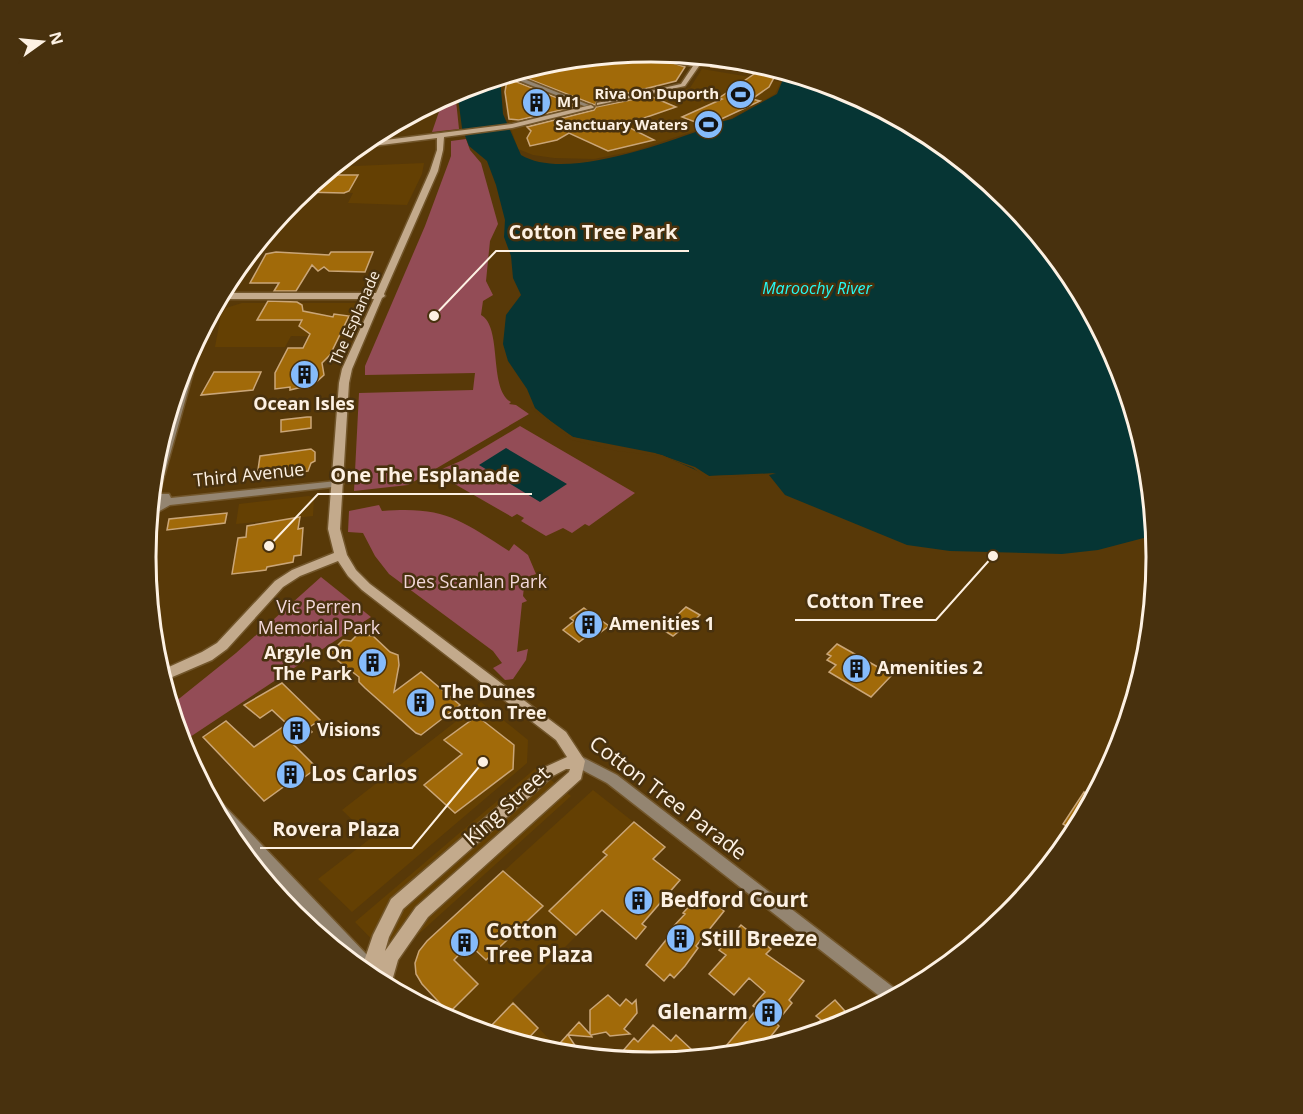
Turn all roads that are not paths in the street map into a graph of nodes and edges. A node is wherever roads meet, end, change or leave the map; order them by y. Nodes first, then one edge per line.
1 (686, 63) edge
2 (697, 65) joint
3 (520, 79) edge
4 (564, 96) junction
5 (599, 103) junction
6 (588, 106) junction
7 (441, 136) junction
8 (378, 144) edge
9 (233, 293) edge
10 (381, 296) junction
11 (337, 484) junction
12 (160, 495) edge
13 (166, 502) junction
14 (158, 509) edge
15 (342, 555) junction
16 (170, 672) edge
17 (578, 760) junction
18 (243, 836) edge
19 (344, 946) edge
20 (371, 965) edge
21 (386, 975) edge
22 (887, 992) edge

1 - 2 street
2 - 5 street
3 - 4 street
4 - 5 street
4 - 6 street
5 - 6 street
6 - 7 street
7 - 8 street
7 - 10 street, The Esplanade
9 - 10 street
10 - 11 street, The Esplanade
11 - 13 street, Third Avenue
11 - 15 street, The Esplanade
12 - 13 street
13 - 14 street
15 - 16 street
15 - 17 street, Cotton Tree Parade
17 - 20 street, King Street
17 - 21 street, King Street
17 - 22 street, Cotton Tree Parade
18 - 19 street

